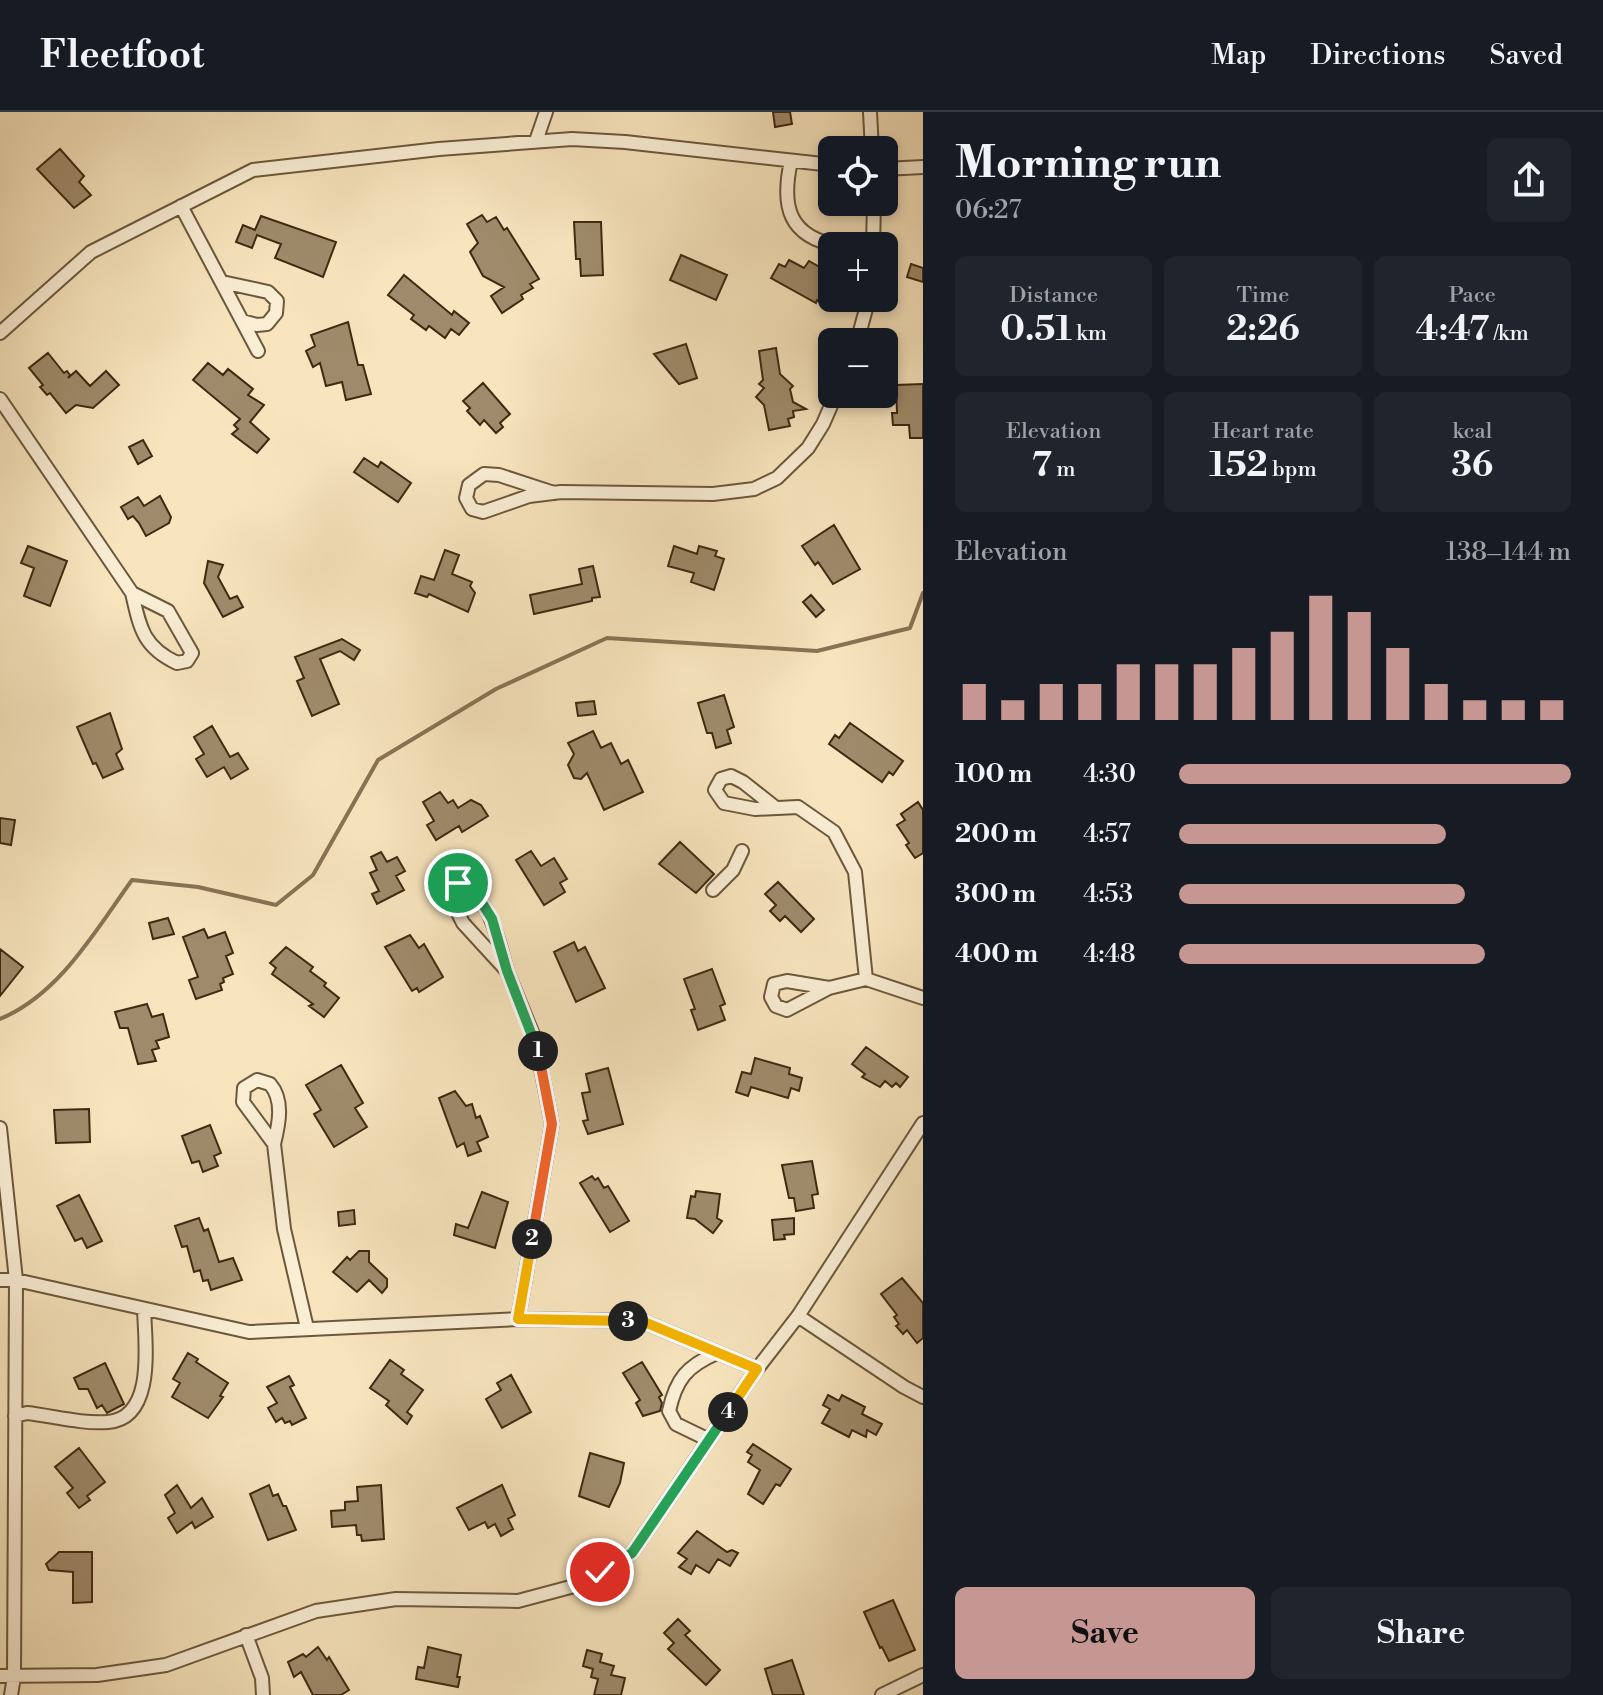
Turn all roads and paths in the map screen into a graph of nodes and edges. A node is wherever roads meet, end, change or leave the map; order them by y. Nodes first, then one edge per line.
1 (546, 112) edge
2 (870, 112) edge
3 (871, 136) edge
4 (536, 141) junction
5 (791, 161) junction
6 (818, 164) edge
7 (923, 167) edge
8 (898, 168) edge
9 (181, 206) junction
10 (818, 241) edge
11 (222, 282) junction
12 (242, 321) junction
13 (0, 333) edge
14 (258, 351) dead end
15 (0, 399) edge
16 (830, 408) edge
17 (554, 493) junction
18 (132, 593) junction
19 (776, 808) dead end
20 (742, 851) dead end
21 (713, 890) dead end
22 (507, 971) junction
23 (866, 979) junction
24 (829, 988) dead end
25 (923, 998) edge
26 (923, 1123) edge
27 (0, 1128) edge
28 (274, 1144) junction
29 (0, 1280) edge
30 (16, 1280) junction
31 (144, 1309) junction
32 (798, 1316) junction
33 (518, 1319) junction
34 (307, 1328) junction
35 (717, 1353) junction
36 (757, 1369) junction
37 (923, 1397) edge
38 (15, 1416) junction
39 (709, 1440) junction
40 (246, 1635) junction
41 (923, 1675) edge
42 (0, 1676) edge
43 (14, 1677) junction
44 (11, 1695) edge
45 (263, 1695) edge
46 (882, 1695) edge

1 - 4 street
2 - 3 street
4 - 5 street
4 - 9 street
5 - 6 street
5 - 10 street
7 - 8 street
9 - 11 street
9 - 13 street
11 - 12 street
11 - 12 street
12 - 14 street
15 - 18 street
16 - 17 street
17 - 17 street
18 - 18 street
19 - 23 street
20 - 21 street
22 - 22 street
22 - 33 street
23 - 24 street
23 - 25 street
26 - 32 street
27 - 30 street
28 - 28 street
28 - 34 street
29 - 30 street
30 - 31 street
30 - 38 street
31 - 34 street
31 - 38 street
32 - 36 street
32 - 37 street
33 - 34 street
33 - 35 street
35 - 36 street
35 - 39 street
36 - 39 street
38 - 43 street
39 - 40 street
40 - 43 street
40 - 45 street
41 - 46 street
42 - 43 street
43 - 44 street

